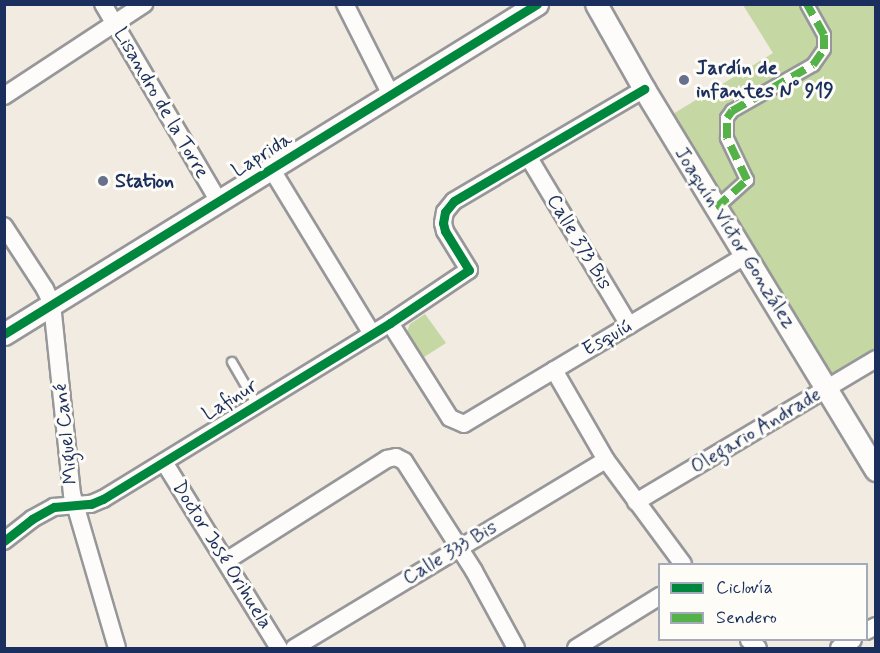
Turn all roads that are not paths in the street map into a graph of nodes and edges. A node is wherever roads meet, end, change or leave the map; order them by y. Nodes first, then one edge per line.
1 (103, 4) edge
2 (144, 4) edge
3 (345, 4) edge
4 (537, 4) edge
5 (596, 4) edge
6 (807, 4) edge
7 (114, 24) junction
8 (644, 88) junction
9 (391, 95) junction
10 (4, 96) edge
11 (529, 158) junction
12 (272, 170) junction
13 (219, 202) junction
14 (716, 208) junction
15 (4, 226) edge
16 (746, 256) junction
17 (52, 304) junction
18 (390, 323) junction
19 (629, 326) junction
20 (4, 334) edge
21 (372, 334) junction
22 (876, 359) edge
23 (232, 362) dead end
24 (554, 370) junction
25 (827, 388) junction
26 (257, 405) junction
27 (606, 460) junction
28 (164, 462) junction
29 (876, 470) edge
30 (636, 502) junction
31 (74, 505) junction
32 (4, 541) edge
33 (459, 547) junction
34 (226, 561) junction
35 (682, 563) edge
36 (658, 597) edge
37 (117, 648) edge
38 (279, 648) edge
39 (294, 648) edge
40 (516, 648) edge
41 (576, 648) edge

1 - 7 street, Lisandro de la Torre
2 - 7 street
3 - 9 street
4 - 9 street, Laprida
5 - 8 street, Joaquín Víctor González
6 - 14 street
7 - 10 street
7 - 13 street, Lisandro de la Torre
8 - 11 street
8 - 14 street, Joaquín Víctor González
9 - 12 street, Laprida
11 - 18 street, Lafinur
11 - 19 street, Calle 373 Bis
12 - 13 street, Laprida
12 - 21 street
13 - 17 street, Laprida
14 - 16 street, Joaquín Víctor González
15 - 17 street, Miguel Cané
16 - 19 street, Esquiú
16 - 25 street, Joaquín Víctor González
17 - 20 street, Laprida
17 - 31 street, Miguel Cané
18 - 21 street, Lafinur
18 - 24 street, Esquiú
19 - 24 street, Esquiú
21 - 26 street, Lafinur
22 - 25 street, Olegario Andrade
23 - 26 lane
24 - 27 street
25 - 29 street, Joaquín Víctor González
25 - 30 street, Olegario Andrade
26 - 28 street, Lafinur
27 - 30 street
27 - 33 street, Calle 333 Bis
28 - 31 street, Lafinur
28 - 34 street, Doctor José Orihuela
30 - 35 street
31 - 32 street, Lafinur
31 - 37 street, Miguel Cané
33 - 34 street
33 - 39 street, Calle 333 Bis
33 - 40 street
34 - 38 street, Doctor José Orihuela
36 - 41 street

